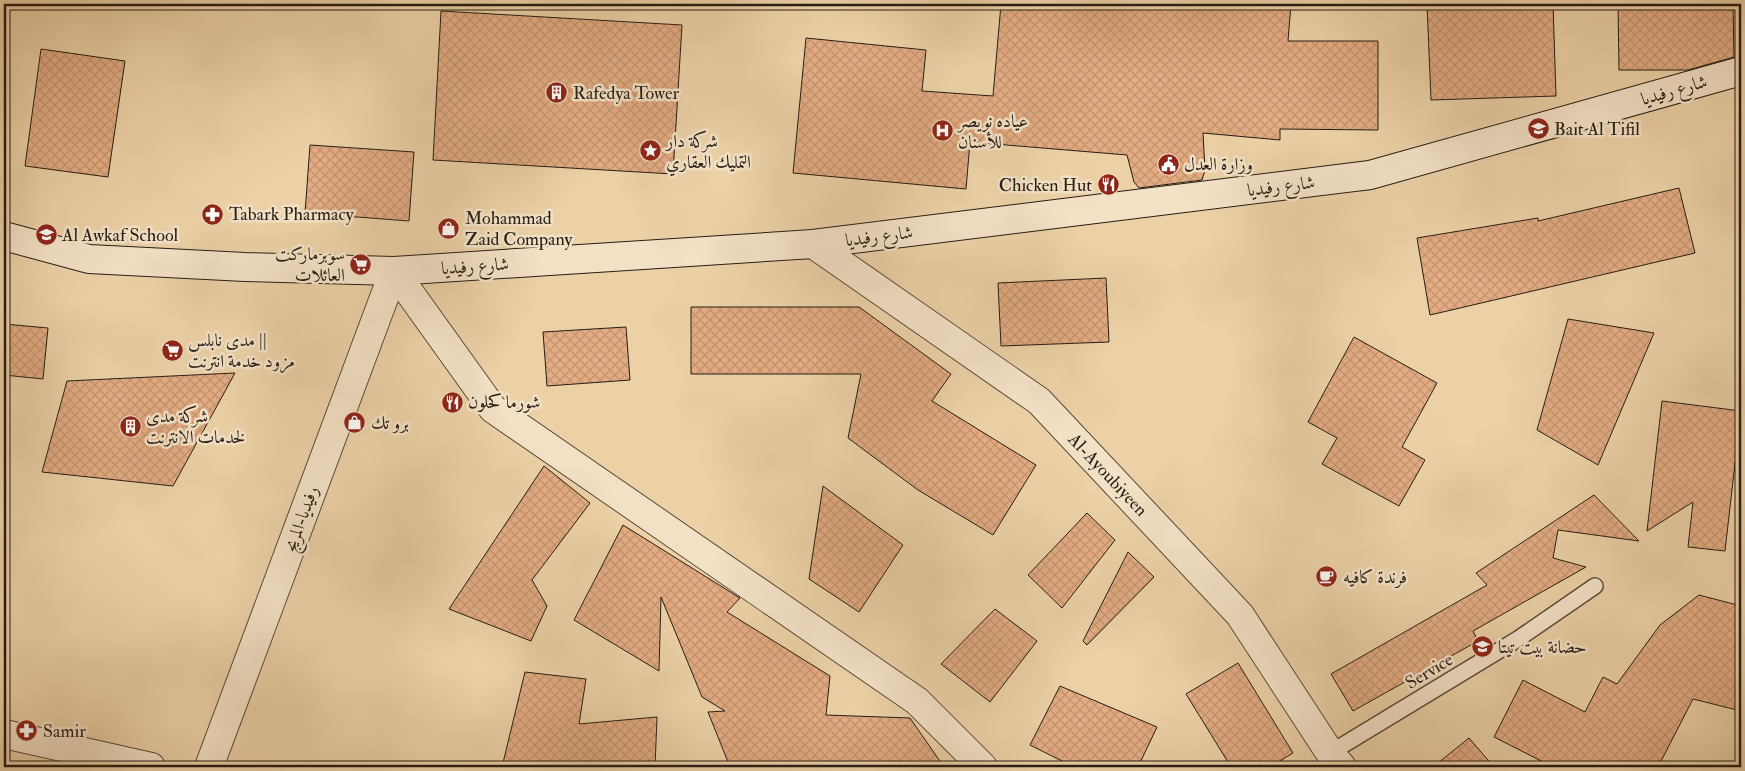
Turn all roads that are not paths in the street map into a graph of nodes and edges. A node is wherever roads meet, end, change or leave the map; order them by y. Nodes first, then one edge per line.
1 (1741, 71) edge
2 (4, 236) edge
3 (813, 244) junction
4 (394, 271) junction
5 (1595, 586) dead end
6 (4, 736) edge
7 (1336, 760) edge
8 (151, 767) edge
9 (209, 767) edge
10 (983, 767) edge

1 - 3 street, شارع رفيديا
2 - 4 street, شارع رفيديا
3 - 4 street, شارع رفيديا
3 - 7 street, Al-Ayoubiyeen
4 - 9 street, رفيديا-المريج
4 - 10 street
5 - 7 lane, Service
6 - 8 street

